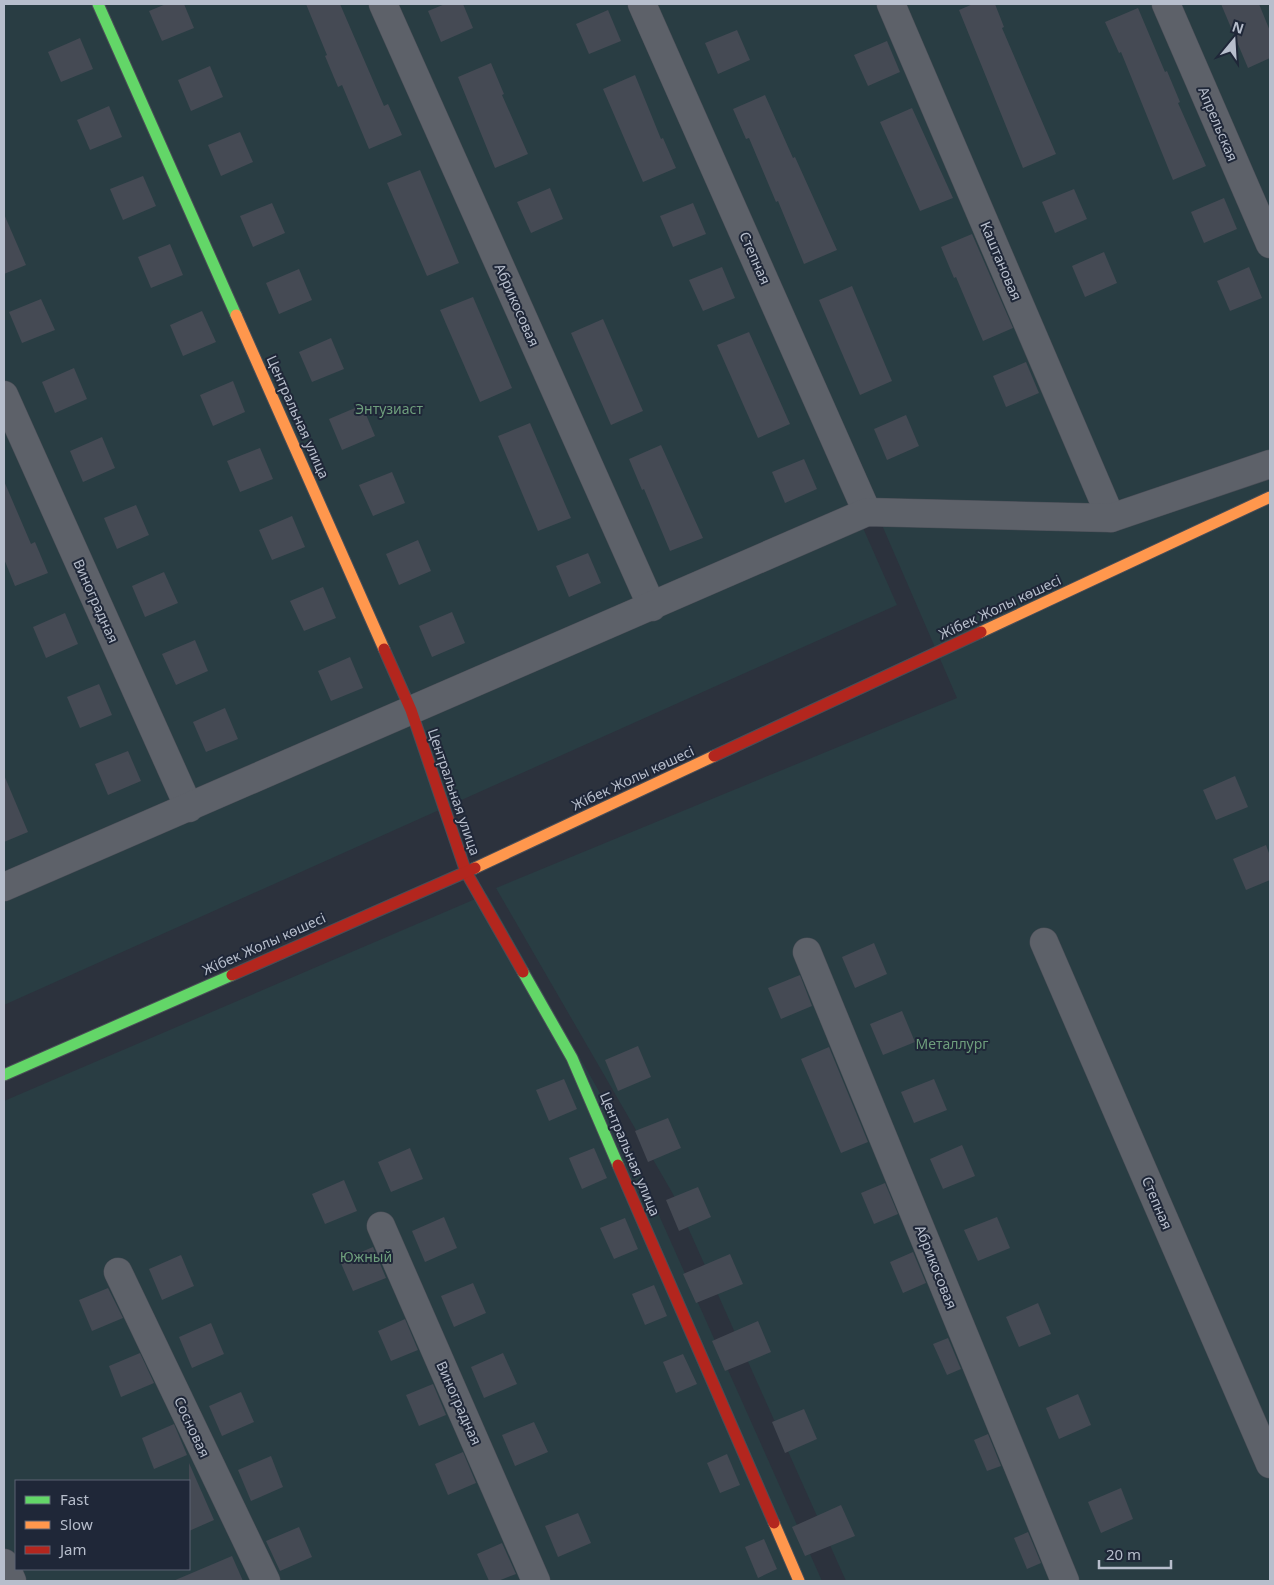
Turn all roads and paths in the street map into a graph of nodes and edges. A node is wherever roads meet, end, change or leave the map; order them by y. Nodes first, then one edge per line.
1 (98, 4) edge
2 (383, 4) edge
3 (642, 4) edge
4 (891, 4) edge
5 (1166, 4) edge
6 (1270, 244) edge
7 (4, 395) edge
8 (1270, 464) edge
9 (1270, 497) edge
10 (867, 512) junction
11 (1110, 518) junction
12 (652, 607) junction
13 (411, 710) junction
14 (189, 808) junction
15 (466, 872) junction
16 (4, 887) edge
17 (1044, 942) dead end
18 (807, 952) dead end
19 (4, 1075) edge
20 (381, 1226) dead end
21 (118, 1272) dead end
22 (1270, 1464) edge
23 (4, 1563) edge
24 (12, 1581) edge
25 (266, 1581) edge
26 (536, 1581) edge
27 (799, 1581) edge
28 (1065, 1581) edge

1 - 13 main road, Центральная улица
2 - 12 street, Абрикосовая
3 - 10 street, Степная
4 - 11 street, Каштановая
5 - 6 street, Апрельская
7 - 14 street, Виноградная
8 - 11 street
9 - 15 main road, Жібек Жолы көшесі
10 - 11 street
10 - 12 street
12 - 13 street
13 - 14 street
13 - 15 main road, Центральная улица
14 - 16 street
15 - 19 main road, Жібек Жолы көшесі
15 - 27 main road, Центральная улица
17 - 22 street, Степная
18 - 28 street, Абрикосовая
20 - 26 street, Виноградная
21 - 25 street, Сосновая
23 - 24 street

